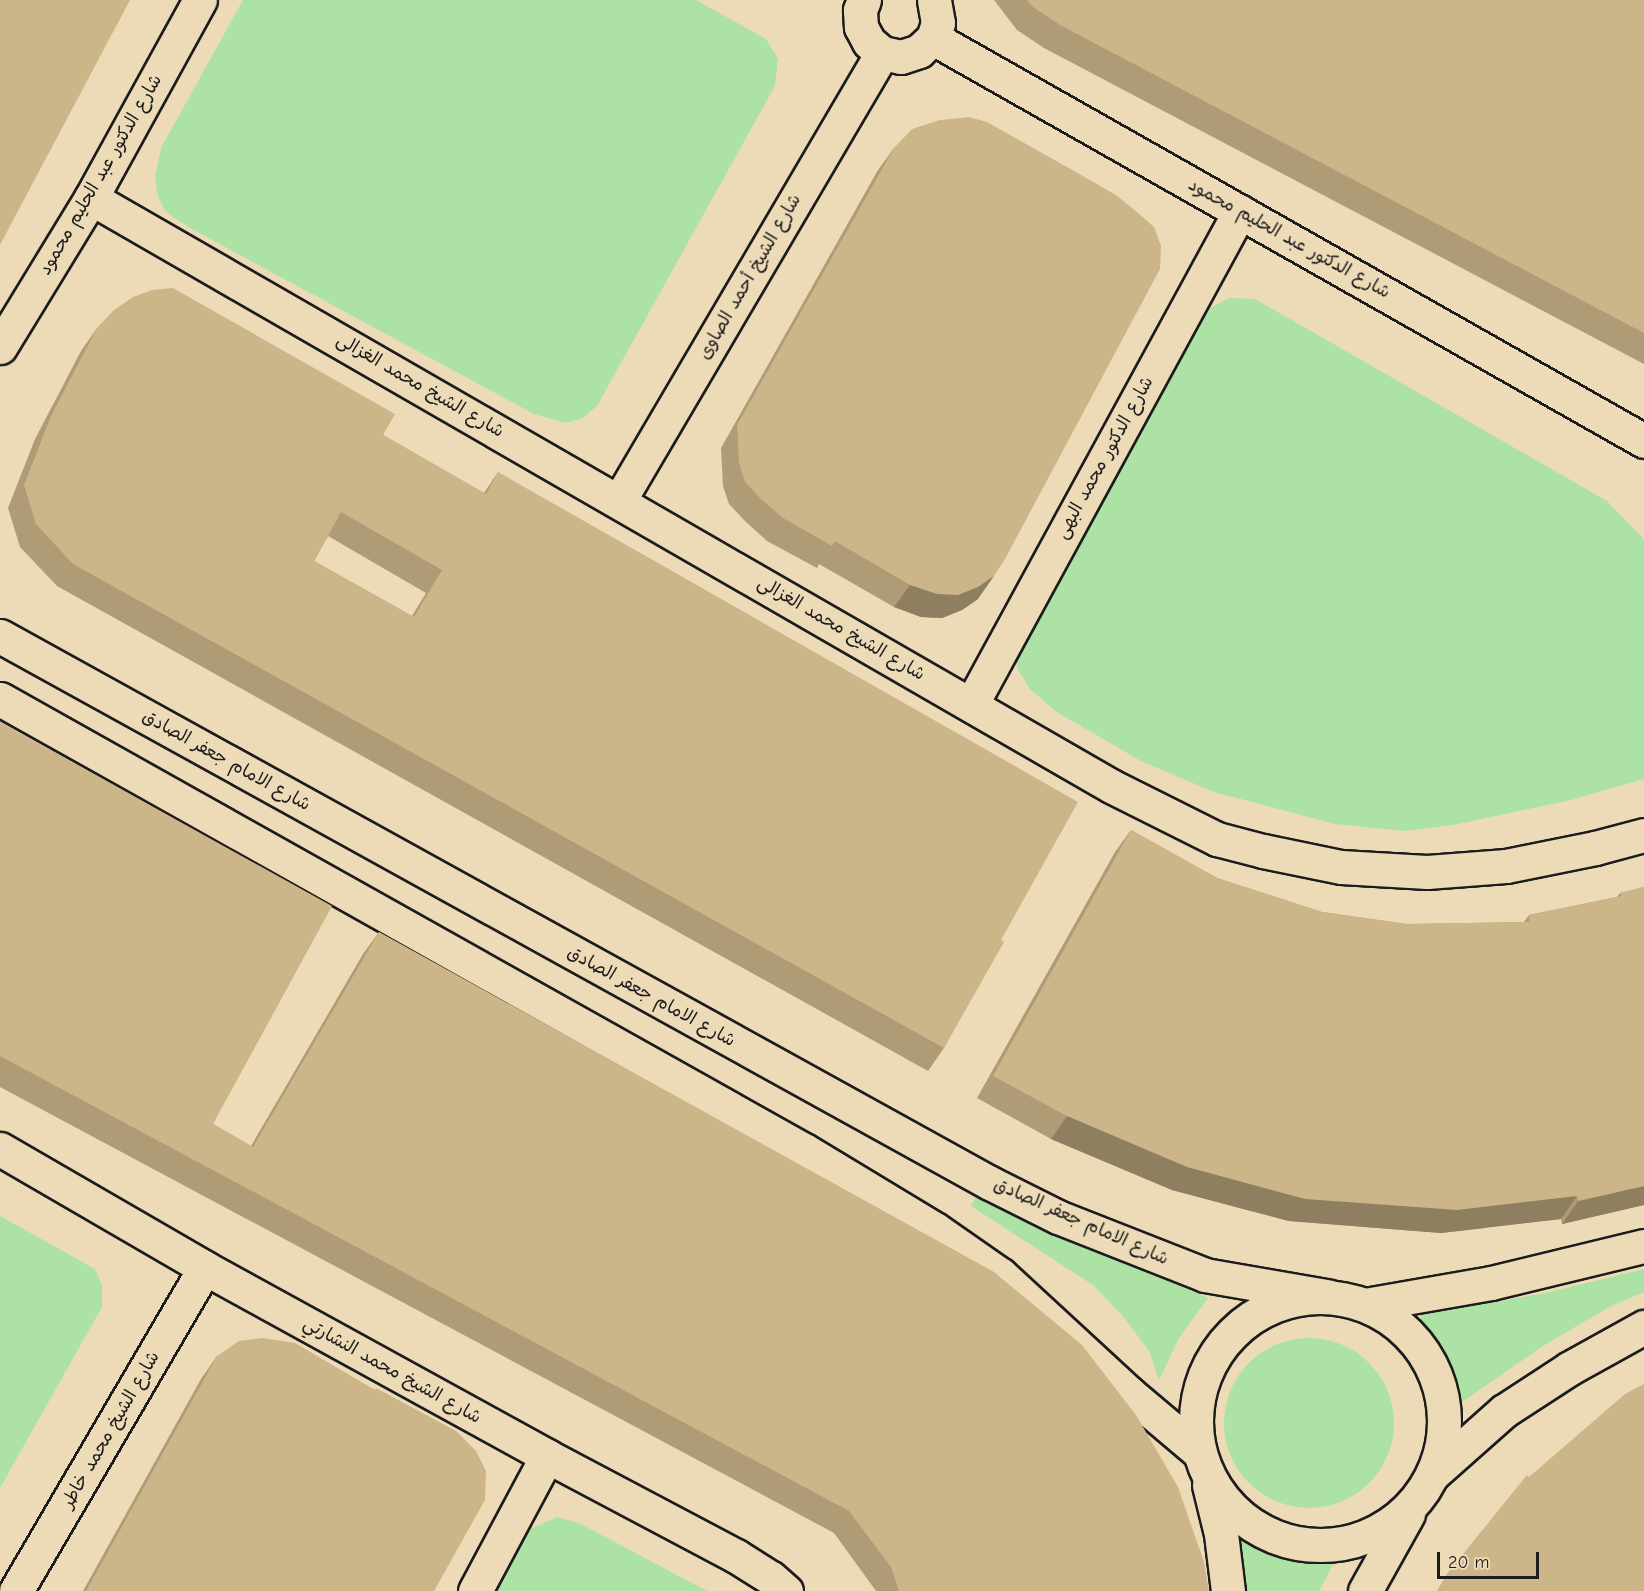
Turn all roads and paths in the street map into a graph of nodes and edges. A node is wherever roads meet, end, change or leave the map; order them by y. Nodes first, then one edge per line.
1 (200, 0) edge
2 (864, 0) edge
3 (934, 0) edge
4 (933, 38) junction
5 (882, 53) junction
6 (92, 198) junction
7 (1240, 211) junction
8 (0, 347) edge
9 (1644, 441) edge
10 (619, 501) junction
11 (0, 636) edge
12 (0, 699) edge
13 (971, 705) junction
14 (1644, 835) edge
15 (0, 1149) edge
16 (1644, 1246) edge
17 (205, 1268) junction
18 (1327, 1296) junction
19 (1365, 1305) junction
20 (1644, 1327) edge
21 (547, 1456) junction
22 (1203, 1463) junction
23 (1425, 1487) junction
24 (16, 1591) edge
25 (475, 1591) edge
26 (786, 1591) edge
27 (1228, 1591) edge
28 (1365, 1591) edge

1 - 6 street, شارع الدكتور عبد الحليم محمود
2 - 5 street
3 - 4 street
4 - 5 street
4 - 7 street, شارع الدكتور عبد الحليم محمود
5 - 10 street, شارع الشيخ أحمد الصاوى
6 - 8 street, شارع الدكتور عبد الحليم محمود
6 - 10 street, شارع الشيخ محمد الغزالى
7 - 9 street, شارع الدكتور عبد الحليم محمود
7 - 13 street, شارع الدكتور محمد البهى
10 - 13 street, شارع الشيخ محمد الغزالى
11 - 18 street, شارع الامام جعفر الصادق
12 - 22 street
13 - 14 street, شارع الشيخ محمد الغزالى
15 - 17 street, شارع الشيخ محمد النشارتي
16 - 19 street
17 - 21 street, شارع الشيخ محمد النشارتي
17 - 24 street, شارع الشيخ محمد خاطر
18 - 19 street, شارع الامام جعفر الصادق
18 - 22 street
19 - 23 street
20 - 23 street
21 - 25 street
21 - 26 street, شارع الشيخ محمد النشارتي
22 - 23 street
22 - 27 street
23 - 28 street

